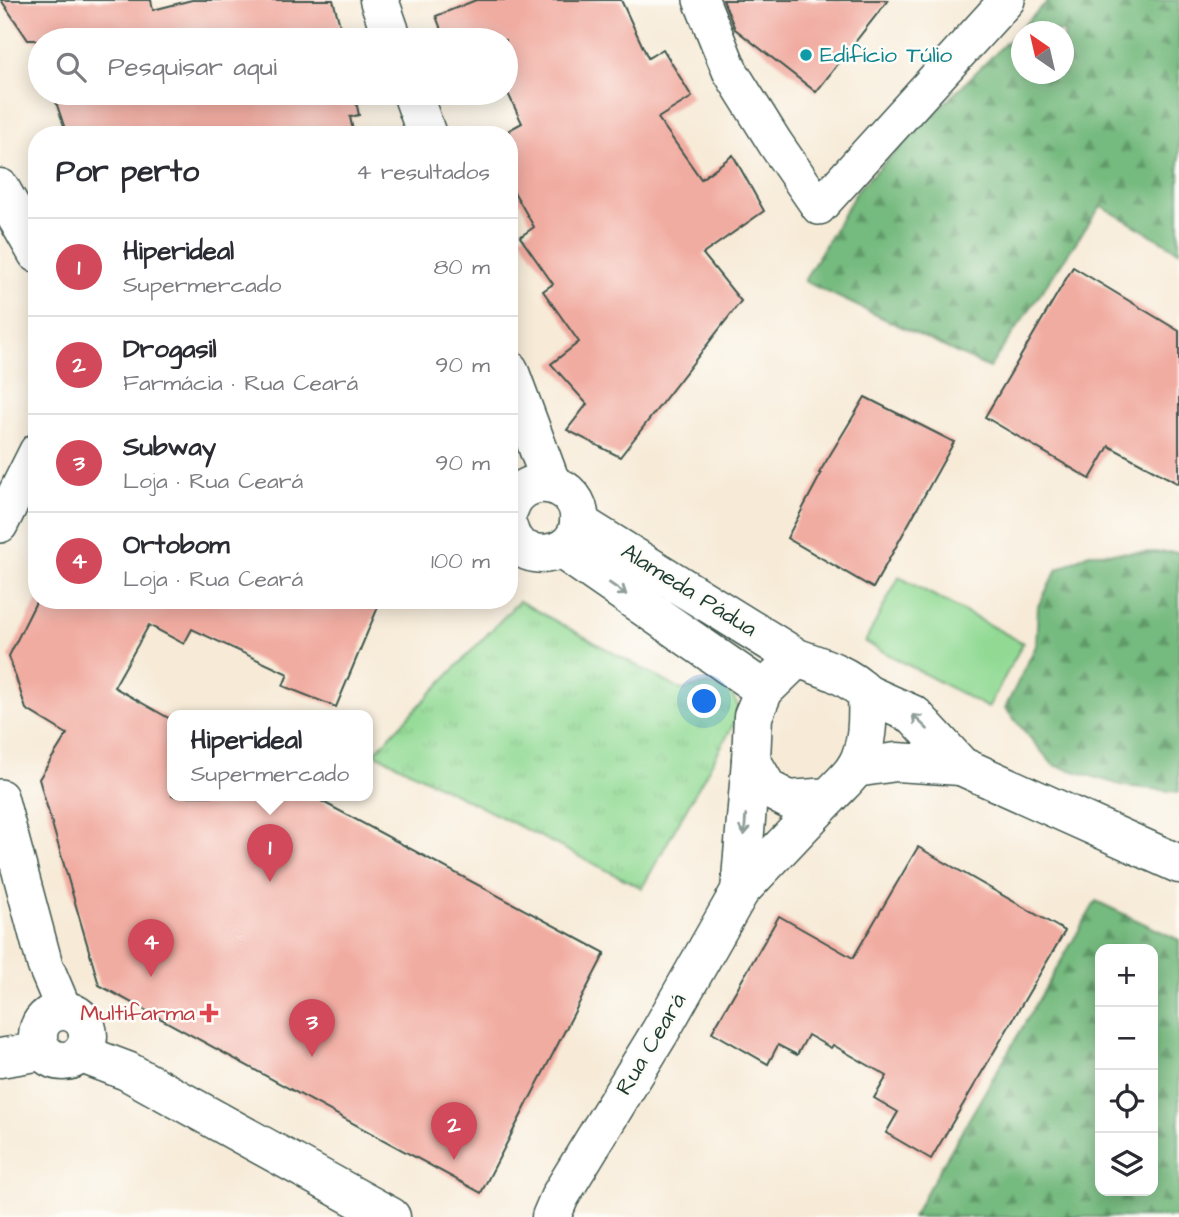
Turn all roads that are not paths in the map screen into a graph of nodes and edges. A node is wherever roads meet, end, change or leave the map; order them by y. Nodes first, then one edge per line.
1 (379, 0) edge
2 (701, 0) edge
3 (1007, 0) edge
4 (389, 28) edge
5 (416, 105) edge
6 (423, 126) edge
7 (0, 188) edge
8 (28, 237) edge
9 (518, 394) edge
10 (28, 469) edge
11 (551, 483) junction
12 (518, 494) edge
13 (0, 525) edge
14 (570, 537) junction
15 (518, 544) edge
16 (797, 658) junction
17 (764, 690) junction
18 (867, 694) junction
19 (751, 760) junction
20 (961, 766) junction
21 (855, 768) junction
22 (0, 797) edge
23 (829, 797) junction
24 (1179, 864) edge
25 (740, 891) junction
26 (48, 1028) junction
27 (0, 1057) edge
28 (551, 1210) edge
29 (391, 1217) edge

1 - 4 street
2 - 3 street
5 - 6 street
7 - 8 street
9 - 11 street
10 - 13 street
11 - 12 street
11 - 14 street
14 - 15 street
14 - 16 street, Alameda Pádua
14 -> 17 street, Alameda Pádua
16 - 17 street
16 - 18 street
17 - 19 street
20 -> 18 street
18 - 21 street
19 - 23 street
19 -> 25 street, Rua Ceará
20 - 21 street
20 - 24 street
21 - 23 street
22 - 26 street
23 - 25 street, Rua Ceará
25 - 28 street, Rua Ceará
26 - 27 street
26 - 29 street

